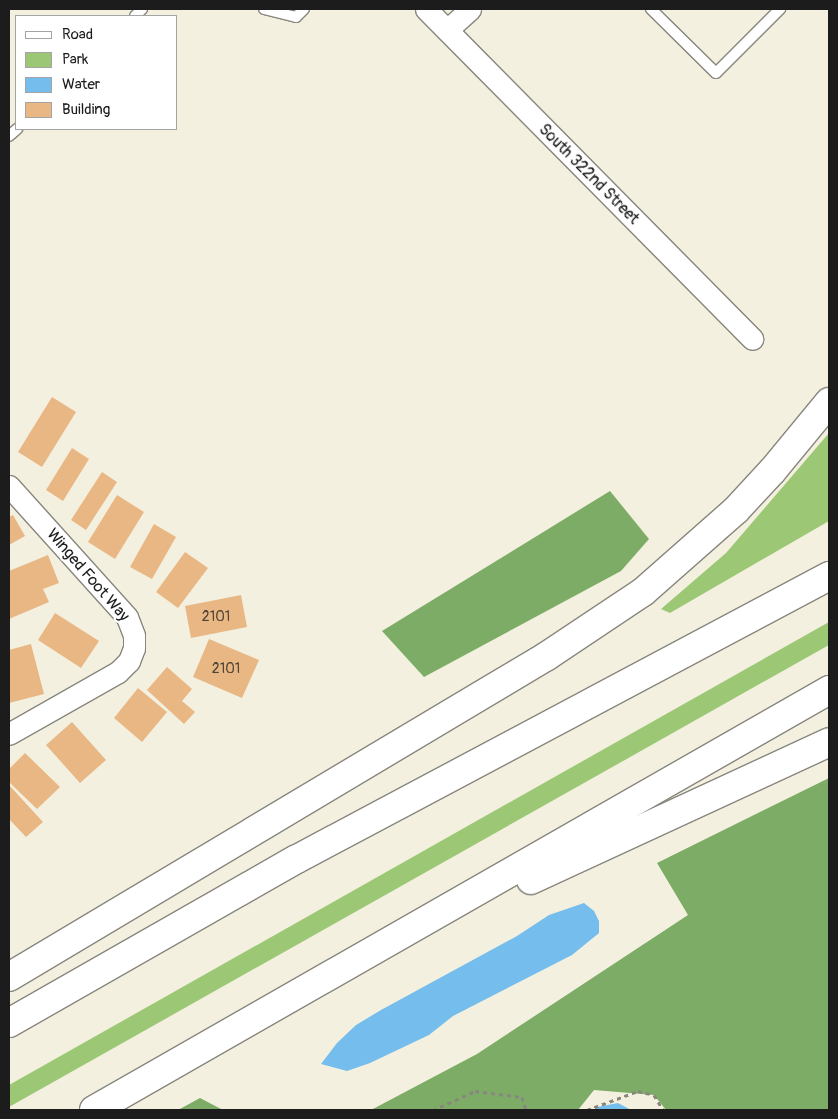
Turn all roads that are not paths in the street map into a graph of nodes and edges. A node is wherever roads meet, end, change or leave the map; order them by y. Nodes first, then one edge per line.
1 (264, 9) edge
2 (304, 9) edge
3 (426, 9) edge
4 (470, 9) edge
5 (780, 9) edge
6 (657, 11) edge
7 (447, 30) junction
8 (752, 339) dead end
9 (829, 402) edge
10 (9, 486) edge
11 (829, 576) edge
12 (829, 690) edge
13 (9, 734) edge
14 (829, 742) edge
15 (368, 955) junction
16 (9, 976) edge
17 (9, 1022) edge
18 (94, 1110) edge

1 - 2 lane
3 - 7 street, South 322nd Street
4 - 7 street
5 - 6 lane
7 - 8 street, South 322nd Street
9 - 16 highway
10 - 13 street, Winged Foot Way
11 - 17 highway
12 - 15 highway
14 - 15 highway
15 - 18 highway

